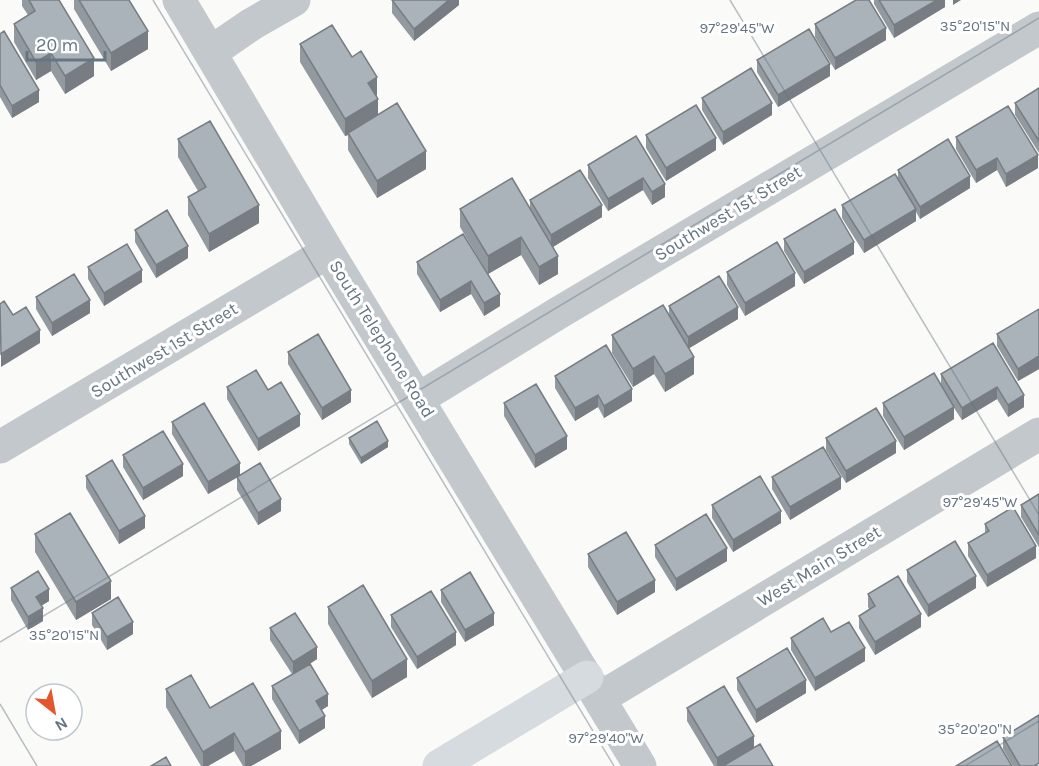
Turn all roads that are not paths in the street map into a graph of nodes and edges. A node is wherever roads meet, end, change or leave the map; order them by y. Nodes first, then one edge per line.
1 (178, 0) edge
2 (294, 0) edge
3 (1039, 28) edge
4 (211, 52) junction
5 (328, 252) junction
6 (418, 399) junction
7 (1039, 434) edge
8 (0, 447) edge
9 (593, 687) junction
10 (439, 766) edge
11 (640, 766) edge

1 - 4 street, South Telephone Road
2 - 4 street
3 - 6 street, Southwest 1st Street
4 - 5 street, South Telephone Road
5 - 6 street, South Telephone Road
5 - 8 street, Southwest 1st Street
6 - 9 street, South Telephone Road
7 - 9 street, West Main Street
9 - 10 main road, West Main Street
9 - 11 street, South Telephone Road

